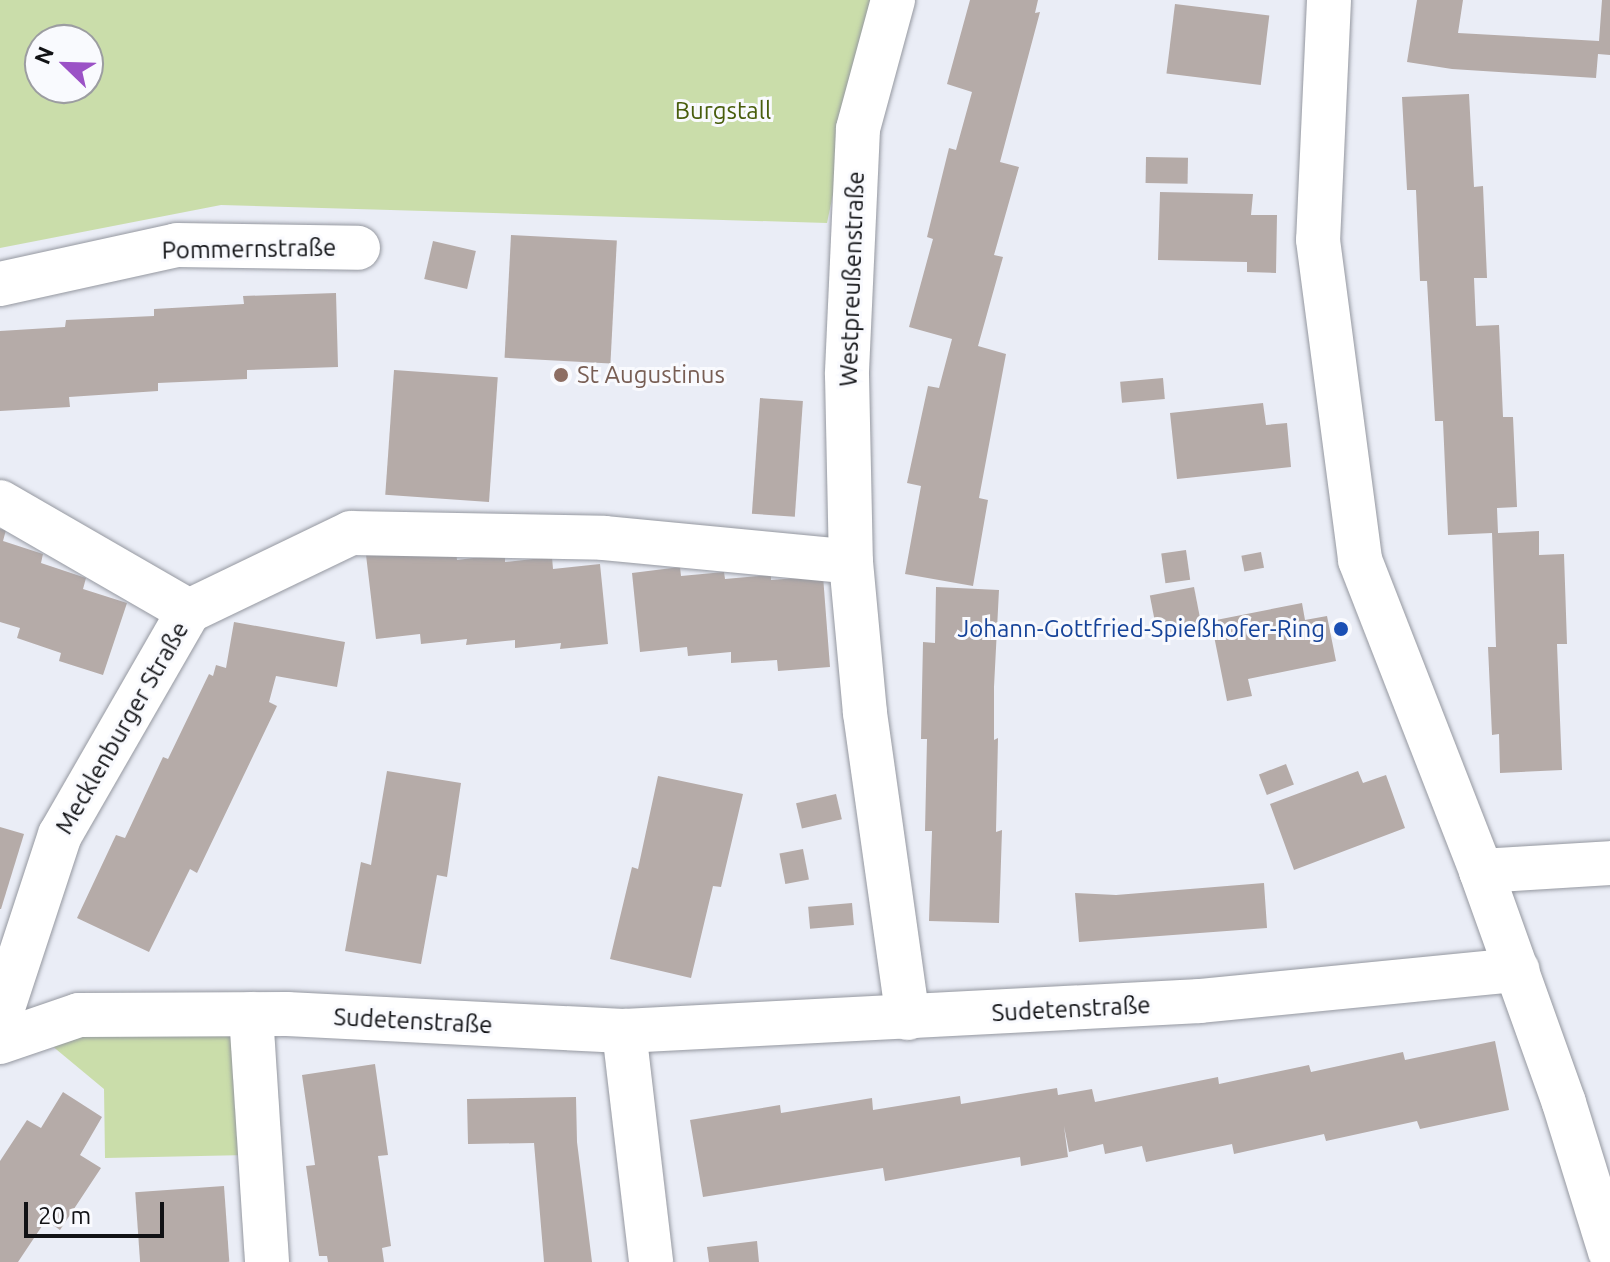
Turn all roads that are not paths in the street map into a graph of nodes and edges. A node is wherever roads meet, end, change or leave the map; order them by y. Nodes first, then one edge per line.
1 (893, 0) edge
2 (1329, 0) edge
3 (358, 248) dead end
4 (0, 284) edge
5 (0, 502) edge
6 (851, 562) junction
7 (189, 611) junction
8 (1610, 863) edge
9 (1481, 871) junction
10 (1517, 970) junction
11 (251, 1014) junction
12 (0, 1017) edge
13 (908, 1018) junction
14 (624, 1031) junction
15 (0, 1042) edge
16 (1610, 1252) edge
17 (267, 1262) edge
18 (651, 1262) edge

1 - 6 street, Westpreußenstraße
2 - 9 street
3 - 4 street, Pommernstraße
5 - 7 street
6 - 7 street, Mecklenburger Straße
6 - 13 street, Westpreußenstraße
7 - 12 street, Mecklenburger Straße
8 - 9 street
9 - 10 street
10 - 13 street, Sudetenstraße
10 - 16 street
11 - 14 street, Sudetenstraße
11 - 15 street, Sudetenstraße
11 - 17 street
13 - 14 street, Sudetenstraße
14 - 18 street

